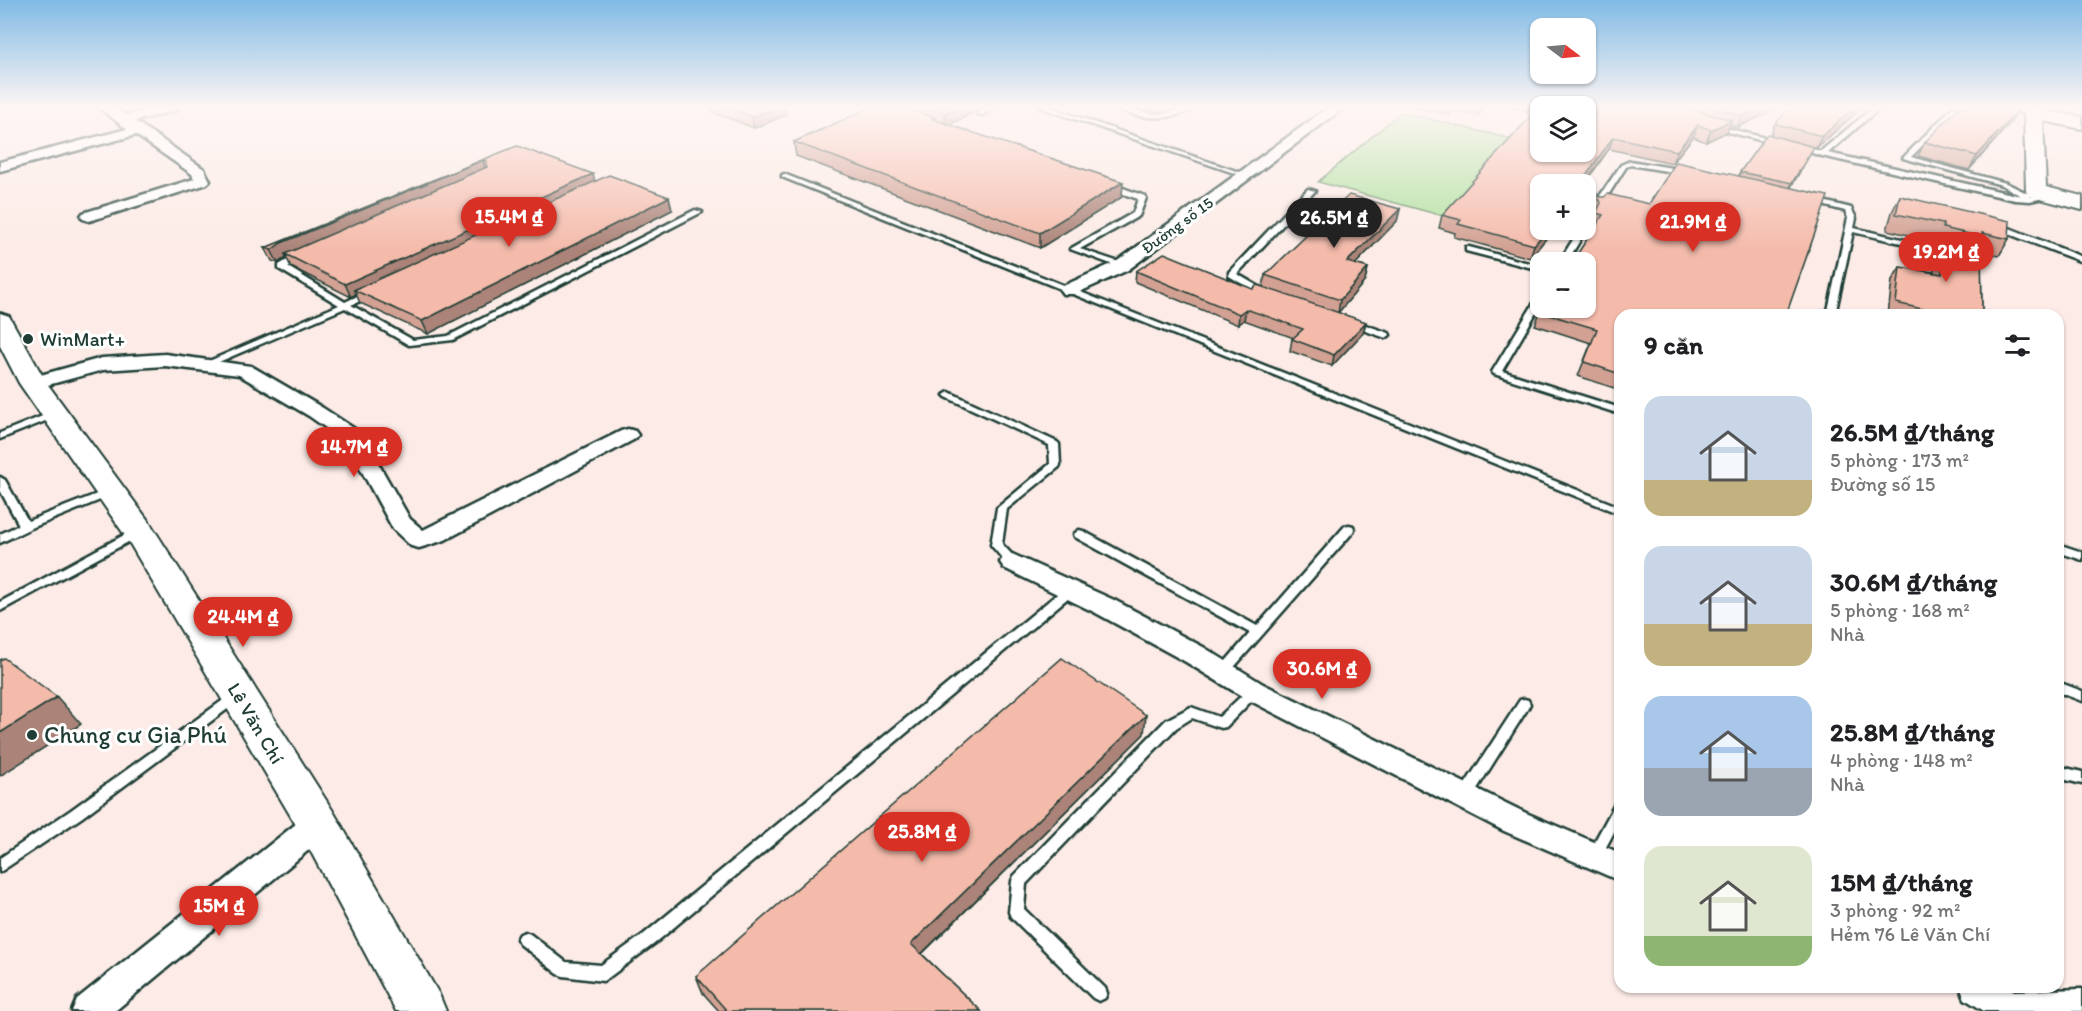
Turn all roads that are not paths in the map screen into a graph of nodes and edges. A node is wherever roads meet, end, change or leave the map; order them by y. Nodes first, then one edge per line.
1 (48, 154) edge
2 (173, 154) edge
3 (1183, 154) edge
4 (1273, 154) edge
5 (1822, 154) edge
6 (1910, 154) edge
7 (2035, 154) edge
8 (0, 167) edge
9 (1689, 173) edge
10 (1245, 175) junction
11 (784, 176) dead end
12 (1097, 182) edge
13 (1311, 192) dead end
14 (2040, 197) junction
15 (1805, 198) edge
16 (2082, 203) edge
17 (1597, 206) edge
18 (698, 212) dead end
19 (89, 216) dead end
20 (1987, 223) edge
21 (1850, 229) junction
22 (1469, 249) dead end
23 (313, 251) edge
24 (1959, 255) edge
25 (2082, 260) edge
26 (1530, 265) edge
27 (1122, 266) junction
28 (1069, 290) junction
29 (376, 291) edge
30 (1269, 296) edge
31 (345, 305) junction
32 (1832, 309) edge
33 (1530, 317) edge
34 (1343, 320) edge
35 (0, 321) edge
36 (1386, 335) dead end
37 (204, 365) junction
38 (33, 383) junction
39 (949, 395) dead end
40 (1614, 409) edge
41 (56, 414) junction
42 (628, 435) dead end
43 (0, 436) edge
44 (0, 480) edge
45 (111, 492) junction
46 (1614, 509) edge
47 (26, 526) junction
48 (1348, 529) dead end
49 (139, 531) junction
50 (1078, 534) dead end
51 (0, 539) edge
52 (2064, 550) edge
53 (2082, 556) edge
54 (1012, 562) joint
55 (1071, 589) junction
56 (0, 607) edge
57 (1258, 632) junction
58 (1224, 671) junction
59 (2064, 689) edge
60 (1254, 691) junction
61 (239, 694) junction
62 (2082, 696) edge
63 (1524, 704) dead end
64 (2064, 774) edge
65 (2082, 778) edge
66 (1464, 796) junction
67 (1614, 819) edge
68 (318, 824) junction
69 (1594, 856) junction
70 (1614, 864) edge
71 (0, 866) edge
72 (525, 939) dead end
73 (1099, 993) dead end
74 (1986, 993) edge
75 (2082, 1006) edge
76 (2010, 1010) edge
77 (89, 1011) edge
78 (422, 1011) edge

1 - 8 street
2 - 19 street
3 - 10 lane
4 - 10 street, Đường số 15
5 - 14 lane
6 - 14 lane
7 - 14 main road
9 - 17 lane
10 - 27 street, Đường số 15
11 - 28 lane
12 - 27 lane
13 - 30 lane
14 - 16 main road
15 - 21 lane
18 - 31 lane
20 - 25 lane
21 - 24 lane
21 - 32 lane
22 - 26 lane
23 - 31 lane
27 - 28 street, Đường số 15
28 - 46 lane
29 - 31 lane
31 - 37 lane
33 - 40 lane
34 - 36 lane
35 - 38 main road, Lê Văn Chí
37 - 38 street
37 - 42 street
38 - 41 main road, Lê Văn Chí
39 - 54 lane
41 - 43 lane
41 - 45 main road, Lê Văn Chí
44 - 47 lane
45 - 47 lane
45 - 49 main road, Lê Văn Chí
47 - 51 lane
48 - 57 lane
49 - 56 lane
49 - 61 main road, Lê Văn Chí
50 - 57 lane
52 - 53 lane
54 - 55 street
55 - 58 street
55 - 72 lane
57 - 58 lane
58 - 60 street
59 - 62 lane
60 - 66 street
60 - 73 lane
61 - 68 main road, Lê Văn Chí
61 - 71 lane
63 - 66 lane
64 - 65 lane
66 - 69 street
67 - 69 lane
68 - 77 street
68 - 78 main road, Lê Văn Chí
69 - 70 street
74 - 76 street
75 - 76 street

